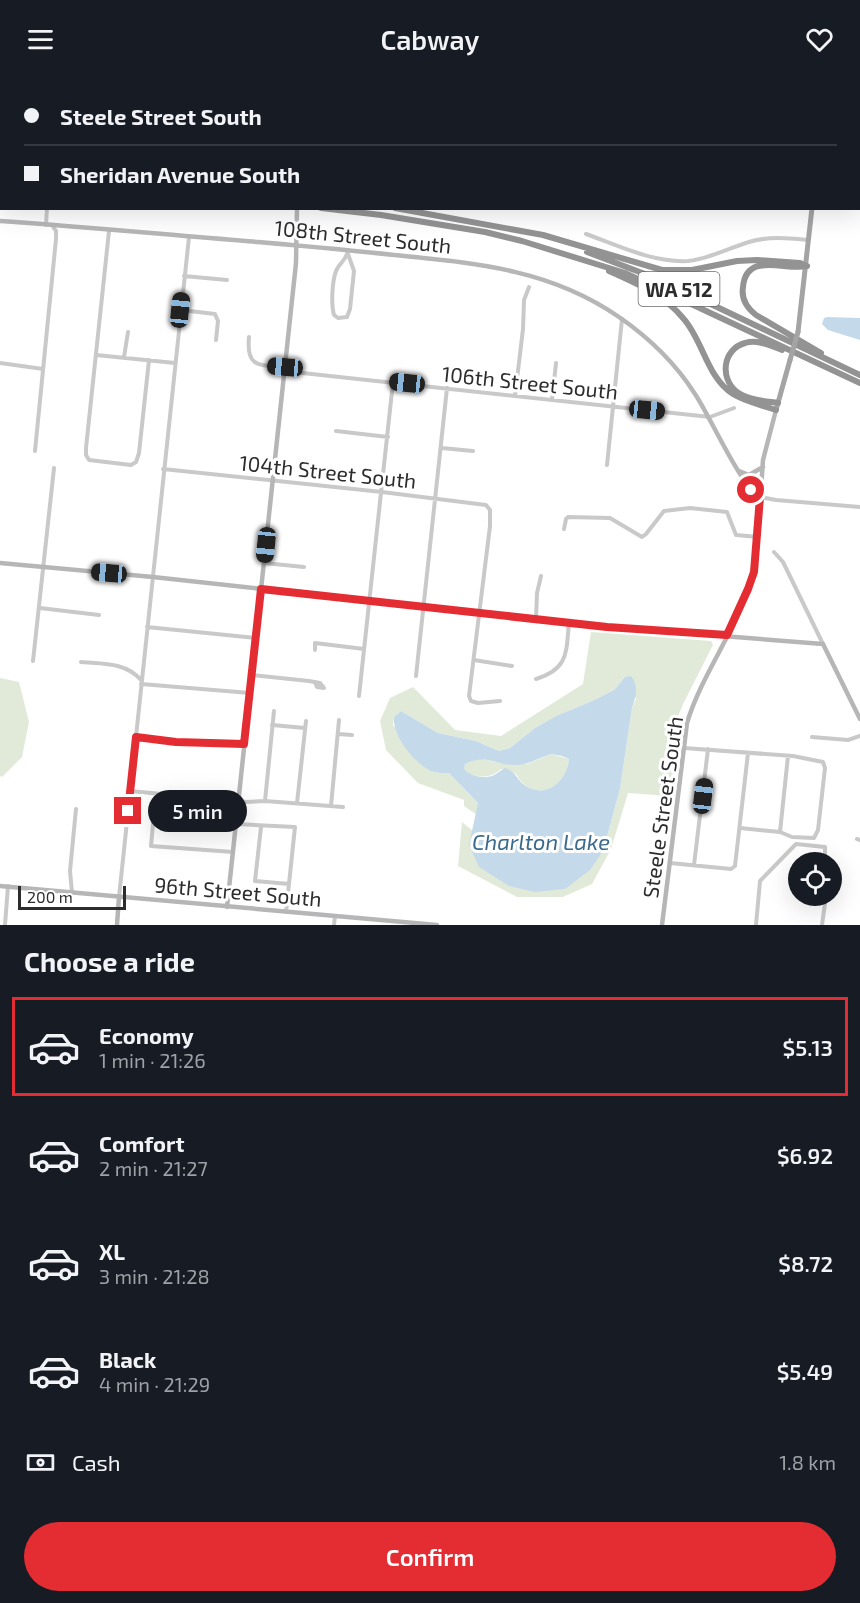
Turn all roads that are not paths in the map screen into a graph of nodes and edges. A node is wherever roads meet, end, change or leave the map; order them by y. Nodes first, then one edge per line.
1 (137, 78) edge
2 (146, 78) edge
3 (47, 210) edge
4 (297, 210) edge
5 (341, 210) edge
6 (406, 210) edge
7 (812, 210) edge
8 (0, 221) edge
9 (49, 225) junction
10 (508, 229) junction
11 (109, 231) junction
12 (586, 234) dead end
13 (189, 237) junction
14 (809, 240) junction
15 (297, 245) junction
16 (348, 252) junction
17 (587, 260) junction
18 (807, 266) junction
19 (184, 276) junction
20 (227, 280) dead end
21 (529, 287) dead end
22 (180, 310) junction
23 (622, 319) junction
24 (128, 332) dead end
25 (249, 337) dead end
26 (216, 340) dead end
27 (96, 355) junction
28 (124, 357) junction
29 (148, 360) junction
30 (0, 363) edge
31 (175, 363) junction
32 (556, 363) dead end
33 (43, 369) junction
34 (285, 369) junction
35 (842, 370) junction
36 (860, 375) edge
37 (393, 382) junction
38 (860, 383) edge
39 (447, 388) junction
40 (516, 396) junction
41 (552, 400) junction
42 (613, 406) junction
43 (777, 407) junction
44 (734, 408) dead end
45 (710, 417) junction
46 (336, 431) dead end
47 (388, 437) junction
48 (442, 448) junction
49 (35, 451) dead end
50 (473, 452) dead end
51 (607, 465) dead end
52 (763, 467) junction
53 (54, 468) dead end
54 (163, 469) junction
55 (739, 471) junction
56 (273, 480) junction
57 (382, 492) junction
58 (760, 497) junction
59 (436, 498) junction
60 (860, 507) edge
61 (564, 529) dead end
62 (758, 537) junction
63 (774, 552) dead end
64 (264, 562) junction
65 (0, 563) edge
66 (304, 567) dead end
67 (44, 568) junction
68 (541, 576) dead end
69 (153, 577) junction
70 (261, 589) junction
71 (370, 601) junction
72 (424, 607) junction
73 (40, 608) junction
74 (478, 613) junction
75 (99, 615) dead end
76 (536, 619) junction
77 (569, 623) junction
78 (147, 627) junction
79 (727, 635) junction
80 (256, 638) junction
81 (823, 644) junction
82 (364, 649) junction
83 (315, 650) dead end
84 (474, 660) junction
85 (33, 661) dead end
86 (81, 662) dead end
87 (512, 666) dead end
88 (252, 675) junction
89 (416, 676) dead end
90 (536, 679) dead end
91 (141, 682) junction
92 (315, 682) dead end
93 (249, 693) junction
94 (358, 696) dead end
95 (500, 701) dead end
96 (274, 711) dead end
97 (860, 719) edge
98 (339, 720) dead end
99 (306, 722) dead end
100 (272, 725) junction
101 (305, 728) junction
102 (338, 734) junction
103 (352, 735) dead end
104 (860, 736) edge
105 (136, 737) junction
106 (812, 737) dead end
107 (244, 744) junction
108 (684, 747) junction
109 (708, 749) junction
110 (748, 753) junction
111 (788, 756) junction
112 (130, 791) junction
113 (238, 800) junction
114 (264, 801) junction
115 (297, 803) junction
116 (331, 806) junction
117 (343, 807) dead end
118 (76, 809) dead end
119 (153, 824) dead end
120 (236, 825) junction
121 (261, 827) junction
122 (740, 828) junction
123 (780, 832) junction
124 (233, 852) junction
125 (825, 852) edge
126 (670, 863) junction
127 (694, 865) junction
128 (289, 884) junction
129 (0, 886) edge
130 (8, 886) junction
131 (72, 893) junction
132 (119, 897) junction
133 (825, 906) edge
134 (227, 907) junction
135 (286, 912) junction
136 (335, 916) junction
137 (5, 925) edge
138 (117, 925) edge
139 (334, 925) edge
140 (437, 925) edge
141 (662, 925) edge
142 (756, 925) edge
143 (822, 925) edge

1 - 2 street
3 - 9 street
4 - 15 street
5 - 17 highway, WA 512
6 - 10 highway, WA 512
7 - 14 main road, Steele Street South
8 - 9 street, 108th Street South
9 - 11 street, 108th Street South
9 - 33 street
10 - 18 highway
10 - 35 highway, WA 512
11 - 13 street, 108th Street South
11 - 27 street
12 - 14 street
13 - 15 street, 108th Street South
13 - 19 street
14 - 18 main road, Steele Street South
15 - 16 street, 108th Street South
15 - 34 street
16 - 16 street
16 - 23 street, 108th Street South
17 - 35 highway, WA 512
17 - 43 highway
18 - 35 highway
18 - 43 main road, Steele Street South, bridge
19 - 20 street
19 - 22 street
21 - 40 street
22 - 26 street
22 - 31 street
23 - 42 street
23 - 45 street, 108th Street South
24 - 28 street
25 - 34 street, 106th Street South
27 - 28 street
27 - 29 street
28 - 29 street
29 - 31 street
30 - 33 street
31 - 54 street
32 - 41 street
33 - 49 street
34 - 37 street, 106th Street South
34 - 56 street
35 - 36 highway, WA 512
35 - 38 highway, WA 512
35 - 43 highway
37 - 39 street, 106th Street South
37 - 47 street
39 - 40 street, 106th Street South
39 - 48 street
40 - 41 street, 106th Street South
41 - 42 street, 106th Street South
42 - 45 street, 106th Street South
42 - 51 street
43 - 52 street, Steele Street South
44 - 45 street, 106th Street South
45 - 55 street, 108th Street South
46 - 47 street
47 - 57 street
48 - 50 street
48 - 59 street
52 - 55 street
52 - 58 street, Steele Street South
53 - 67 street
54 - 56 street, 104th Street South
54 - 69 street
55 - 58 street, 108th Street South
56 - 57 street, 104th Street South
56 - 64 street
57 - 59 street, 104th Street South
57 - 71 street
58 - 60 street
58 - 62 street, Steele Street South
59 - 72 street
59 - 74 street, 104th Street South
61 - 62 street
62 - 79 street, Steele Street South
63 - 81 street
64 - 66 street
64 - 70 street
65 - 67 street
67 - 69 street
67 - 73 street
68 - 76 street
69 - 70 street
69 - 78 street
70 - 71 street
70 - 80 street
71 - 72 street
71 - 82 street
72 - 74 street
72 - 89 street
73 - 75 street
73 - 85 street
74 - 76 street
74 - 84 street
76 - 77 street
77 - 79 street
77 - 90 street
78 - 80 street
78 - 91 street
79 - 81 street
79 - 108 street, Steele Street South
80 - 88 street
81 - 97 street
82 - 83 street
82 - 94 street
84 - 87 street
84 - 95 street
86 - 91 street
88 - 92 street
88 - 93 street
91 - 93 street
91 - 105 street
93 - 107 street
96 - 100 street
98 - 102 street
99 - 101 street
100 - 101 street
100 - 114 street
101 - 115 street
102 - 103 street
102 - 116 street
104 - 106 street
105 - 107 street
105 - 112 street
107 - 113 street
108 - 109 street
108 - 126 street, Steele Street South
109 - 110 street
109 - 127 street
110 - 111 street
110 - 122 street
111 - 123 street
111 - 123 street
112 - 113 street
112 - 132 street
113 - 114 street
113 - 120 street
114 - 115 street
115 - 116 street
116 - 117 street
118 - 131 street
119 - 124 street
120 - 121 street
120 - 124 street
121 - 128 street
121 - 128 street
122 - 123 street
122 - 127 street
124 - 134 street
125 - 142 street
126 - 127 street
126 - 141 street, Steele Street South
128 - 135 street
129 - 130 street, 96th Street South
130 - 131 street, 96th Street South
130 - 137 street
131 - 132 street, 96th Street South
132 - 134 street, 96th Street South
132 - 138 street
133 - 143 street
134 - 135 street, 96th Street South
135 - 136 street, 96th Street South
136 - 139 street
136 - 140 street, 96th Street South

